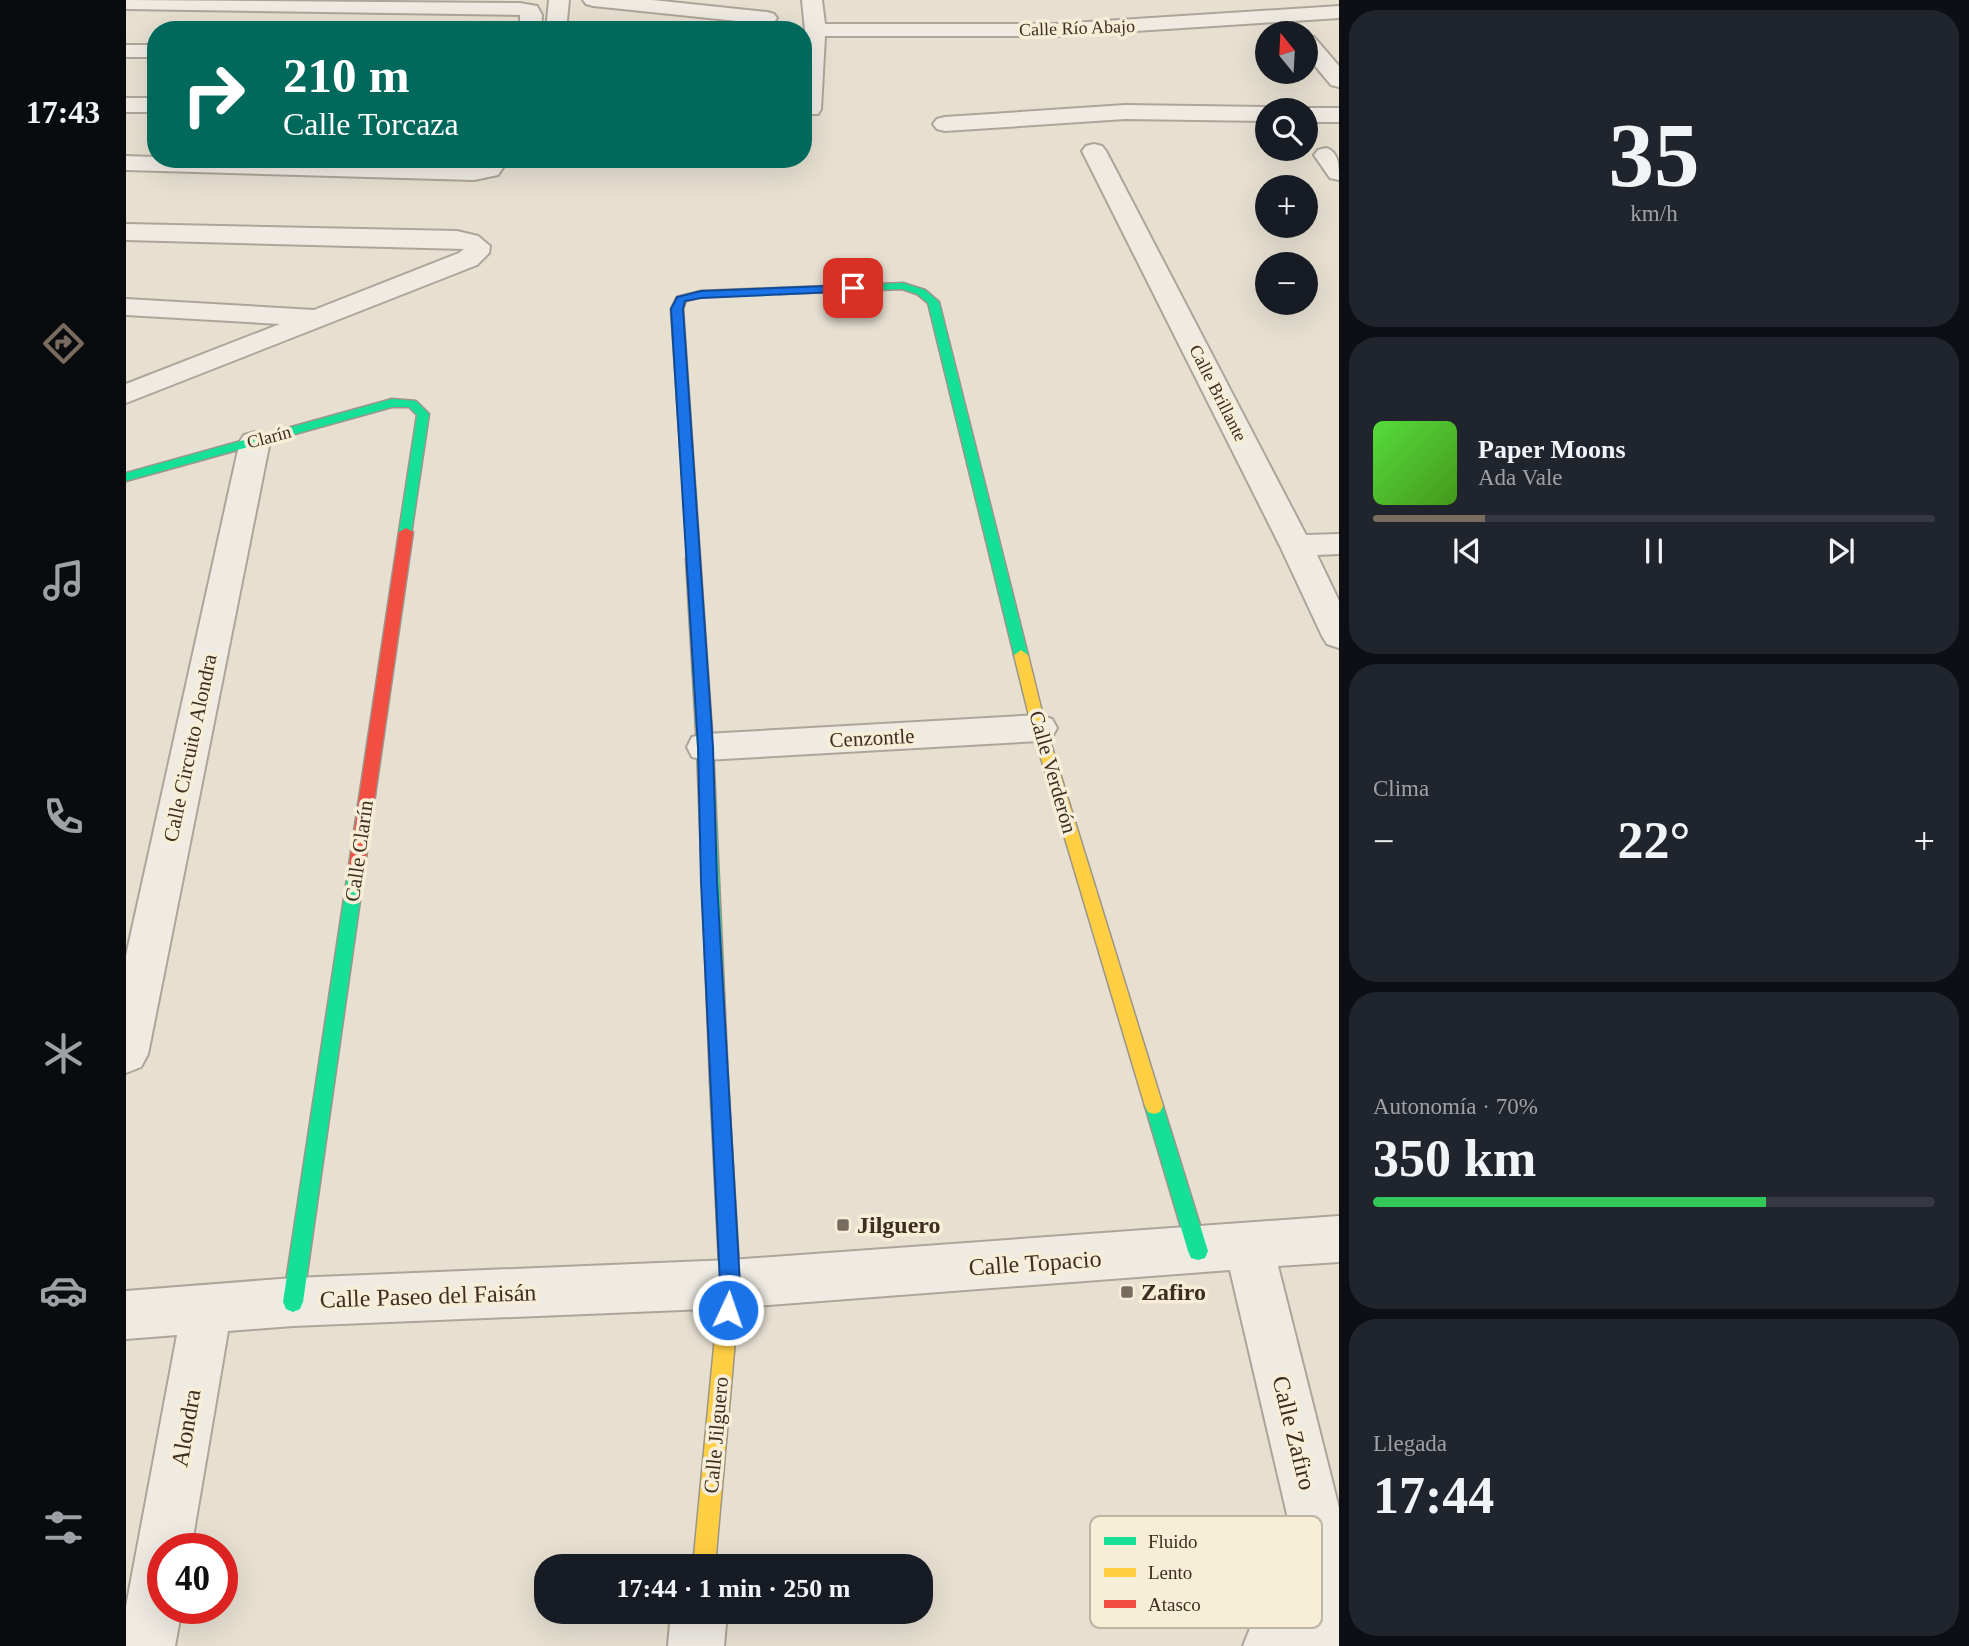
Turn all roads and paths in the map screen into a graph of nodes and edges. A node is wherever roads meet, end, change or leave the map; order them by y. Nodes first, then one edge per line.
1 (559, 0) edge
2 (593, 0) edge
3 (812, 0) edge
4 (1266, 0) edge
5 (126, 3) edge
6 (1339, 12) edge
7 (767, 16) edge
8 (1282, 16) junction
9 (531, 21) edge
10 (557, 21) edge
11 (1287, 21) edge
12 (815, 30) junction
13 (126, 51) edge
14 (147, 51) edge
15 (1318, 56) edge
16 (812, 77) edge
17 (1339, 80) edge
18 (126, 105) edge
19 (147, 105) edge
20 (1255, 114) edge
21 (1318, 115) edge
22 (1339, 115) edge
23 (945, 124) dead end
24 (1094, 151) dead end
25 (126, 163) edge
26 (147, 164) edge
27 (300, 168) edge
28 (485, 168) edge
29 (126, 232) edge
30 (681, 299) joint
31 (126, 306) edge
32 (319, 317) junction
33 (126, 394) edge
34 (412, 404) joint
35 (255, 441) junction
36 (126, 477) edge
37 (1339, 544) edge
38 (1296, 546) junction
39 (1339, 636) edge
40 (1039, 728) junction
41 (705, 747) junction
42 (126, 1054) edge
43 (1339, 1239) edge
44 (1249, 1247) junction
45 (1198, 1251) junction
46 (730, 1284) junction
47 (293, 1302) junction
48 (207, 1308) junction
49 (126, 1315) edge
50 (1314, 1516) edge
51 (167, 1533) edge
52 (1322, 1549) edge
53 (705, 1554) edge
54 (1339, 1619) edge
55 (151, 1624) edge
56 (698, 1624) edge
57 (1339, 1638) edge
58 (147, 1646) edge
59 (696, 1646) edge
60 (1271, 1646) edge

1 - 10 street
2 - 7 street
3 - 12 street
4 - 8 street
5 - 9 street
6 - 8 street, Calle Río Abajo
8 - 11 street
8 - 12 street, Calle Río Abajo
12 - 16 street
13 - 14 street
15 - 17 street
18 - 19 street
20 - 23 street
21 - 22 street
24 - 38 street, Calle Brillante
25 - 26 street
27 - 28 street
29 - 32 street
30 - 40 street, Calle Verderón
30 - 41 street, Calle Jilguero
31 - 32 street
32 - 33 street
34 - 35 street, Clarín
34 - 47 street, Calle Clarín
35 - 36 street, Clarín
35 - 42 street, Calle Circuito Alondra
37 - 38 street
38 - 39 street, Calle Brillante
40 - 41 street, Cenzontle
40 - 45 street, Calle Verderón
41 - 46 street, Calle Jilguero
43 - 44 street, Calle Topacio
44 - 45 street, Calle Topacio
44 - 50 street, Calle Zafiro
45 - 46 street, Calle Topacio
46 - 47 street, Calle Paseo del Faisán
46 - 53 street, Calle Jilguero
47 - 48 street, Calle Paseo del Faisán
48 - 49 street, Calle Paseo del Faisán
48 - 51 street, Alondra
52 - 54 street, Calle Zafiro
55 - 58 street
56 - 59 street
57 - 60 street

